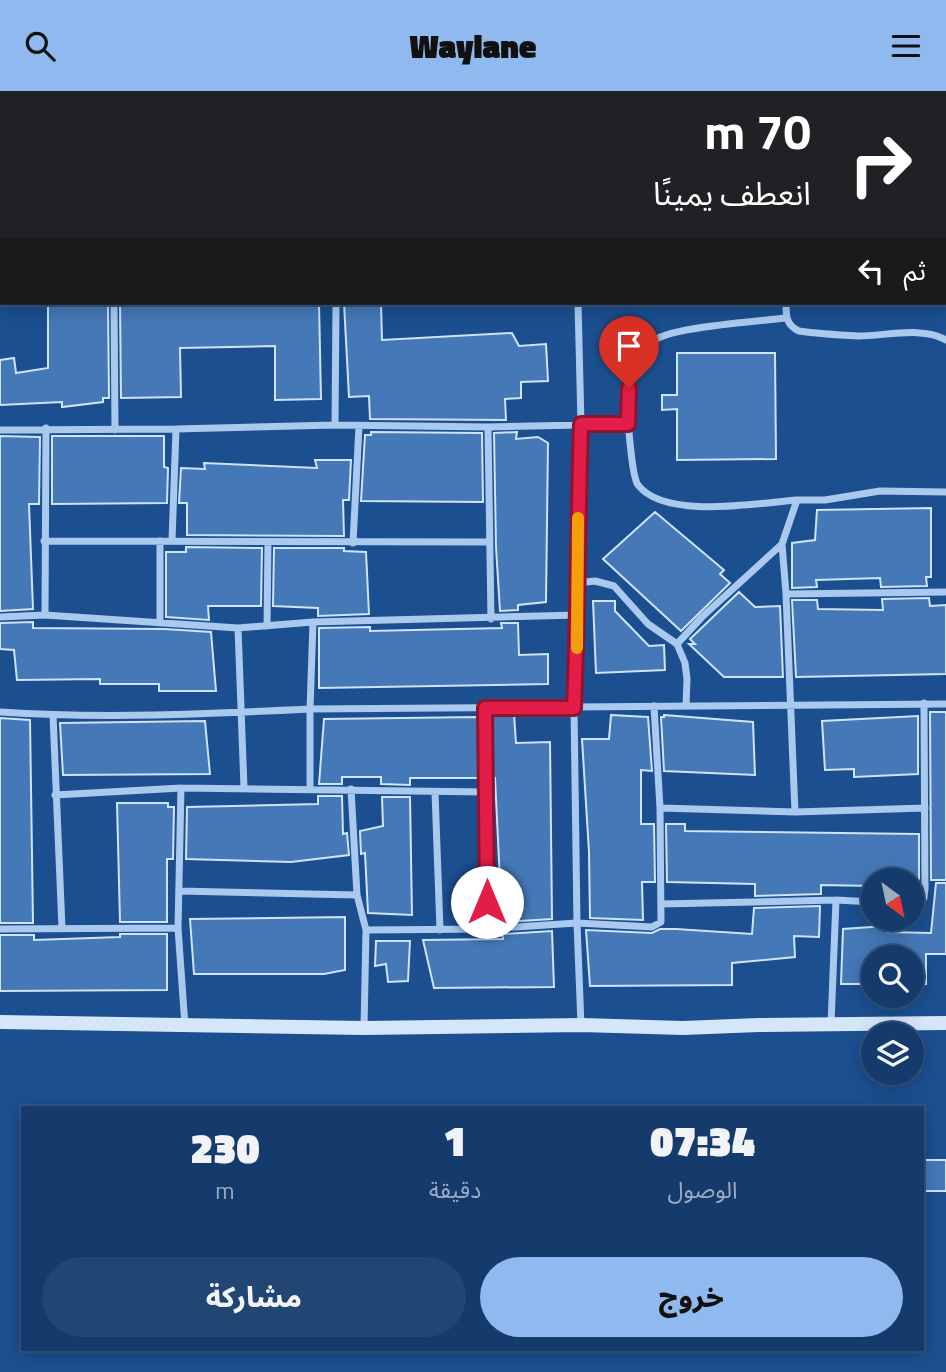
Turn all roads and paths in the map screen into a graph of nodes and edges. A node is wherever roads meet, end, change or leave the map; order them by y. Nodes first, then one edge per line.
1 (114, 305) edge
2 (336, 305) edge
3 (578, 305) edge
4 (786, 305) edge
5 (786, 318) junction
6 (946, 340) edge
7 (581, 424) junction
8 (628, 424) junction
9 (335, 425) junction
10 (359, 426) junction
11 (46, 428) junction
12 (488, 428) junction
13 (176, 429) junction
14 (0, 430) edge
15 (115, 430) junction
16 (946, 492) edge
17 (797, 501) junction
18 (44, 541) junction
19 (160, 541) junction
20 (172, 541) junction
21 (268, 542) junction
22 (489, 542) junction
23 (353, 543) junction
24 (782, 544) junction
25 (577, 583) junction
26 (946, 592) edge
27 (786, 594) junction
28 (45, 615) junction
29 (579, 615) junction
30 (0, 617) edge
31 (491, 619) junction
32 (313, 622) junction
33 (160, 623) junction
34 (267, 626) junction
35 (238, 628) junction
36 (677, 643) junction
37 (924, 703) junction
38 (946, 704) edge
39 (790, 705) junction
40 (654, 706) junction
41 (686, 706) junction
42 (485, 708) junction
43 (574, 708) junction
44 (310, 709) junction
45 (0, 712) edge
46 (242, 712) junction
47 (53, 715) junction
48 (181, 788) junction
49 (244, 788) junction
50 (310, 789) junction
51 (351, 789) junction
52 (435, 792) junction
53 (487, 792) junction
54 (55, 795) junction
55 (660, 808) junction
56 (925, 808) junction
57 (795, 813) junction
58 (179, 891) junction
59 (357, 895) junction
60 (924, 898) edge
61 (836, 900) junction
62 (861, 901) edge
63 (661, 904) junction
64 (577, 923) junction
65 (62, 928) junction
66 (178, 928) junction
67 (0, 929) edge
68 (488, 929) junction
69 (366, 930) junction
70 (440, 930) junction
71 (0, 1022) edge
72 (946, 1023) edge
73 (831, 1024) junction
74 (581, 1025) junction
75 (185, 1027) junction
76 (364, 1028) junction

1 - 15 street
2 - 9 street
3 - 7 street
4 - 5 street
5 - 6 street
5 - 8 street
7 - 8 street
7 - 12 street
7 - 25 street
8 - 17 street
9 - 10 street
9 - 13 street
10 - 12 street
10 - 23 street
11 - 14 street
11 - 15 street
11 - 18 street
12 - 22 street
13 - 15 street
13 - 20 street
16 - 17 street
17 - 24 street
18 - 19 street
18 - 28 street
19 - 20 street
19 - 33 street
20 - 21 street
21 - 23 street
21 - 34 street
22 - 23 street
22 - 31 street
24 - 27 street
24 - 36 street
25 - 29 street
25 - 36 street
26 - 27 street
27 - 39 street
28 - 30 street
28 - 33 street
29 - 31 street
29 - 43 street
31 - 32 street
32 - 34 street
32 - 44 street
33 - 35 street
34 - 35 street
35 - 46 street
36 - 41 street
37 - 38 street
37 - 39 street
37 - 56 street
39 - 41 street
39 - 57 street
40 - 41 street
40 - 43 street
40 - 55 street
42 - 43 street
42 - 44 street
42 - 53 street
43 - 64 street
44 - 46 street
44 - 50 street
45 - 47 street
46 - 47 street
46 - 49 street
47 - 54 street
48 - 49 street
48 - 54 street
48 - 58 street
49 - 50 street
50 - 51 street
51 - 52 street
51 - 59 street
52 - 53 street
52 - 70 street
53 - 68 street
54 - 65 street
55 - 57 street
55 - 63 street
56 - 57 street
56 - 60 street
58 - 59 street
58 - 66 street
59 - 69 street
61 - 62 street
61 - 63 street
61 - 73 street
63 - 64 street
64 - 68 street
64 - 74 street
65 - 66 street
65 - 67 street
66 - 75 street
68 - 70 street
69 - 70 street
69 - 76 street
71 - 75 street
72 - 73 street
73 - 74 street
74 - 76 street
75 - 76 street

